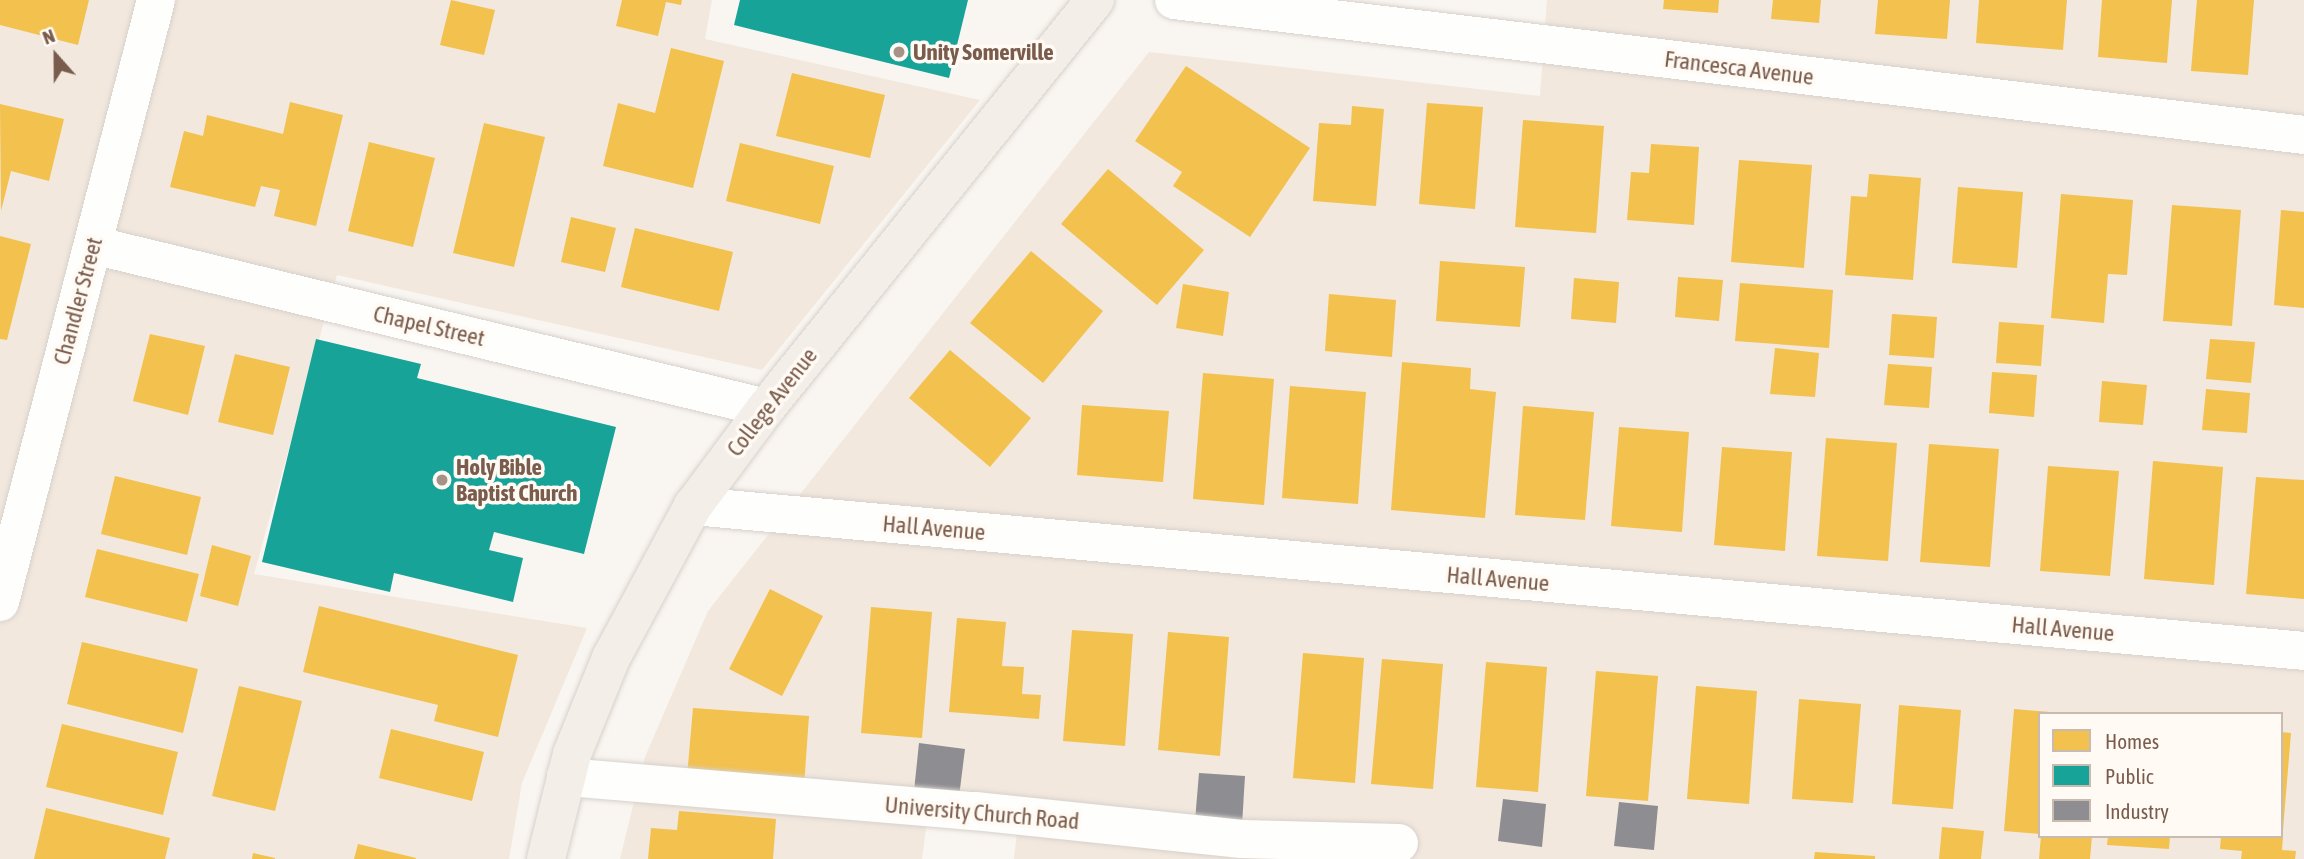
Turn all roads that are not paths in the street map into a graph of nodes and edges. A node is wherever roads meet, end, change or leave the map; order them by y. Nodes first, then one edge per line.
1 (156, 0) edge
2 (1095, 0) edge
3 (1174, 0) edge
4 (2304, 135) edge
5 (93, 245) junction
6 (766, 408) junction
7 (693, 506) junction
8 (0, 603) edge
9 (2304, 651) edge
10 (566, 778) junction
11 (1399, 843) dead end
12 (546, 859) edge

1 - 5 street, Chandler Street
2 - 6 main road, College Avenue
3 - 4 street, Francesca Avenue
5 - 6 street, Chapel Street
5 - 8 street, Chandler Street
6 - 7 main road, College Avenue
7 - 9 street, Hall Avenue
7 - 10 main road, College Avenue
10 - 11 street, University Church Road
10 - 12 main road, College Avenue

